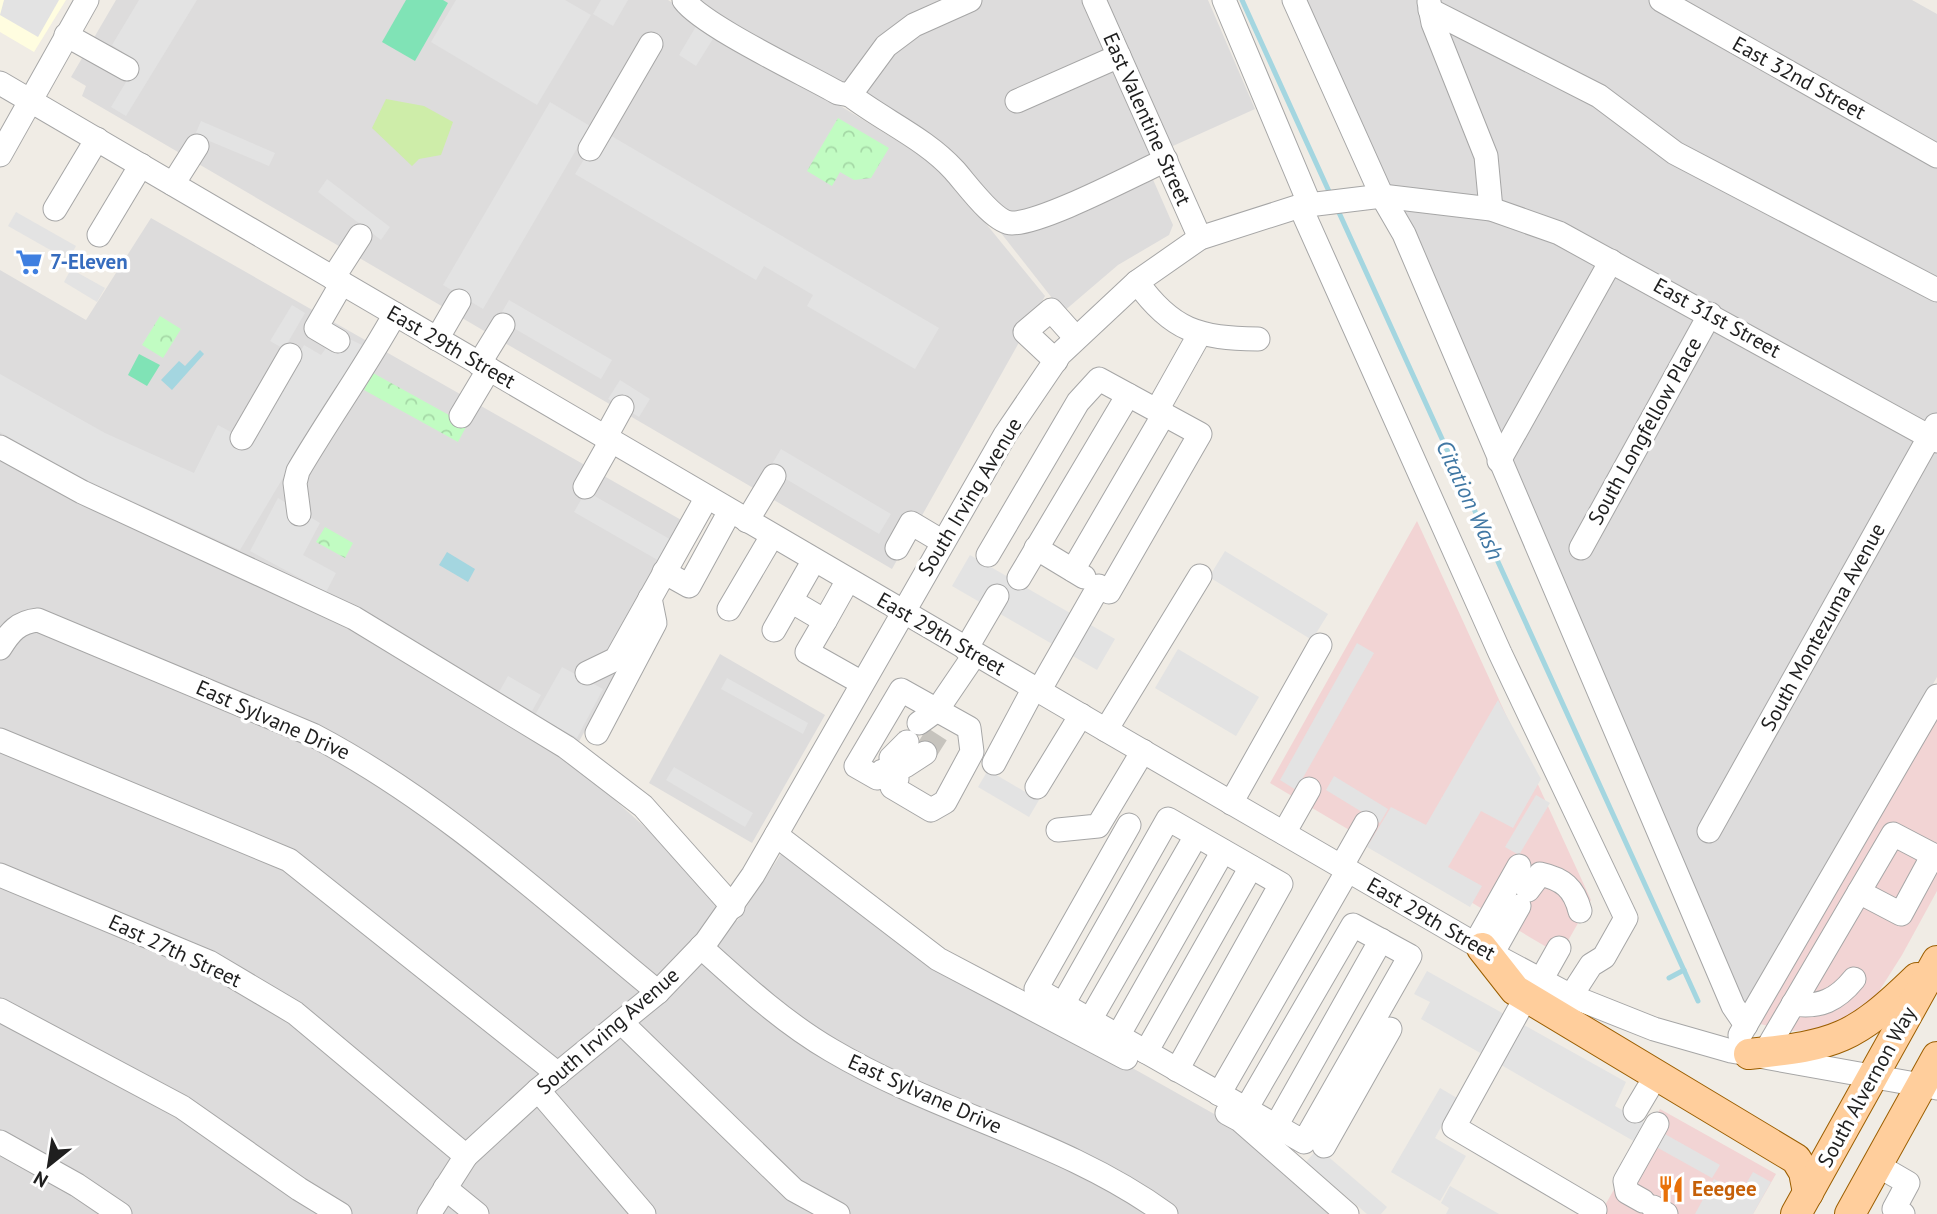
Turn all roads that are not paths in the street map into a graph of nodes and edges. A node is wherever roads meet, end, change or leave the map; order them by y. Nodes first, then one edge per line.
1 (87, 0) edge
2 (684, 0) edge
3 (970, 0) edge
4 (1094, 0) edge
5 (1224, 0) edge
6 (1294, 0) edge
7 (1661, 0) edge
8 (1430, 5) edge
9 (66, 35) junction
10 (652, 44) dead end
11 (1119, 56) junction
12 (127, 69) dead end
13 (0, 83) edge
14 (850, 94) junction
15 (29, 100) junction
16 (1017, 101) dead end
17 (97, 139) junction
18 (197, 146) dead end
19 (590, 149) dead end
20 (0, 155) edge
21 (1937, 156) edge
22 (1166, 160) junction
23 (141, 165) junction
24 (173, 184) junction
25 (1382, 197) junction
26 (1305, 206) junction
27 (55, 209) dead end
28 (1491, 209) junction
29 (99, 235) dead end
30 (360, 236) dead end
31 (1200, 238) junction
32 (1611, 261) junction
33 (337, 281) junction
34 (1137, 282) junction
35 (1937, 290) edge
36 (459, 301) dead end
37 (395, 314) junction
38 (1710, 314) junction
39 (503, 325) dead end
40 (1198, 337) dead end
41 (1076, 338) junction
42 (1258, 338) dead end
43 (437, 339) junction
44 (338, 341) dead end
45 (290, 355) dead end
46 (1056, 361) junction
47 (484, 367) junction
48 (1129, 395) junction
49 (622, 407) dead end
50 (1160, 412) junction
51 (461, 416) dead end
52 (1935, 433) edge
53 (242, 438) dead end
54 (608, 439) junction
55 (0, 447) edge
56 (1499, 461) junction
57 (774, 476) dead end
58 (585, 487) dead end
59 (707, 497) junction
60 (299, 514) dead end
61 (738, 516) junction
62 (772, 536) junction
63 (943, 542) junction
64 (897, 548) dead end
65 (1036, 548) junction
66 (1581, 548) dead end
67 (988, 555) dead end
68 (814, 560) junction
69 (1073, 570) junction
70 (664, 572) junction
71 (1200, 576) dead end
72 (1019, 578) dead end
73 (848, 580) junction
74 (1099, 586) junction
75 (997, 596) dead end
76 (650, 598) junction
77 (791, 601) junction
78 (729, 609) dead end
79 (902, 612) junction
80 (825, 621) junction
81 (774, 630) dead end
82 (1320, 645) dead end
83 (0, 648) edge
84 (970, 651) junction
85 (587, 673) dead end
86 (862, 683) junction
87 (1037, 690) junction
88 (1937, 696) edge
89 (1081, 715) junction
90 (1106, 730) junction
91 (597, 733) dead end
92 (0, 740) edge
93 (1143, 751) junction
94 (906, 755) dead end
95 (994, 763) dead end
96 (1037, 787) dead end
97 (1309, 789) dead end
98 (1231, 803) junction
99 (1366, 823) dead end
100 (1129, 825) dead end
101 (1058, 830) dead end
102 (1709, 831) dead end
103 (1284, 833) junction
104 (776, 835) junction
105 (1196, 836) junction
106 (1223, 851) junction
107 (1935, 856) edge
108 (1519, 866) dead end
109 (1251, 867) junction
110 (1344, 869) junction
111 (0, 875) edge
112 (1859, 892) junction
113 (733, 906) junction
114 (1580, 911) dead end
115 (1381, 940) junction
116 (701, 947) junction
117 (1559, 948) dead end
118 (1483, 949) junction
119 (1937, 959) edge
120 (1854, 979) dead end
121 (1534, 989) junction
122 (658, 992) junction
123 (1572, 996) junction
124 (1063, 1004) junction
125 (1793, 1004) junction
126 (0, 1010) edge
127 (1090, 1020) junction
128 (621, 1022) junction
129 (1390, 1029) dead end
130 (1118, 1036) junction
131 (1748, 1046) junction
132 (1146, 1052) junction
133 (1937, 1057) edge
134 (1177, 1070) junction
135 (558, 1074) junction
136 (1657, 1074) junction
137 (1874, 1077) junction
138 (1929, 1086) edge
139 (538, 1090) junction
140 (1219, 1094) junction
141 (1246, 1109) junction
142 (1635, 1111) dead end
143 (1657, 1124) dead end
144 (1276, 1126) junction
145 (0, 1142) edge
146 (1324, 1146) dead end
147 (466, 1156) junction
148 (1877, 1166) junction
149 (445, 1188) junction
150 (1802, 1204) edge
151 (1654, 1207) edge
152 (1595, 1210) dead end
153 (120, 1214) edge
154 (341, 1214) edge
155 (429, 1214) edge
156 (477, 1214) edge
157 (644, 1214) edge
158 (838, 1214) edge
159 (1166, 1214) edge
160 (1347, 1214) edge
161 (1850, 1214) edge
162 (1903, 1214) edge

1 - 9 street
2 - 14 street
3 - 14 street
4 - 11 street, East Valentine Street
5 - 26 street
6 - 25 street
7 - 21 street, East 32nd Street
8 - 28 street
8 - 35 street
9 - 12 street
9 - 15 street
10 - 19 street
11 - 16 street
11 - 22 street, East Valentine Street
13 - 15 street, East 29th Street
14 - 22 street
15 - 17 street, East 29th Street
15 - 20 street
17 - 23 street, East 29th Street
17 - 27 street
18 - 24 street
22 - 31 street, East Valentine Street
23 - 24 street, East 29th Street
23 - 29 street
24 - 33 street, East 29th Street
25 - 26 street, South Irving Avenue
25 - 28 street, South Irving Avenue
25 - 56 street
26 - 31 street, South Irving Avenue
26 - 123 street
28 - 32 street, East 31st Street
30 - 33 street
31 - 34 street, South Irving Avenue
32 - 38 street, East 31st Street
32 - 56 street
33 - 37 street, East 29th Street
33 - 44 street
34 - 41 street, South Irving Avenue
34 - 42 street
36 - 43 street
37 - 43 street, East 29th Street
37 - 60 street
38 - 52 street, East 31st Street
38 - 66 street, South Longfellow Place
39 - 47 street
40 - 50 street
41 - 46 street, South Irving Avenue
41 - 46 street
43 - 47 street, East 29th Street
45 - 53 street
46 - 63 street, South Irving Avenue
47 - 51 street
47 - 54 street, East 29th Street
48 - 50 street
48 - 65 street
48 - 67 street
49 - 54 street
50 - 69 street
50 - 74 street
52 - 102 street, South Montezuma Avenue
54 - 58 street
54 - 59 street, East 29th Street
55 - 113 street
56 - 131 street
57 - 61 street
59 - 61 street, East 29th Street
59 - 70 street
61 - 62 street, East 29th Street
61 - 70 street
62 - 68 street, East 29th Street
62 - 78 street
63 - 64 street
63 - 79 street, South Irving Avenue
65 - 69 street
65 - 72 street
68 - 73 street, East 29th Street
68 - 77 street
69 - 74 street
70 - 76 street
71 - 90 street
73 - 79 street, East 29th Street
73 - 80 street
74 - 87 street
75 - 84 street
76 - 85 street
76 - 91 street
77 - 80 street
77 - 81 street
79 - 84 street, East 29th Street
79 - 86 street, South Irving Avenue
80 - 86 street
82 - 98 street
83 - 122 street, East Sylvane Drive
84 - 87 street, East 29th Street
84 - 94 street
86 - 104 street, South Irving Avenue
87 - 89 street, East 29th Street
87 - 95 street
88 - 131 street
89 - 90 street, East 29th Street
89 - 96 street
90 - 93 street, East 29th Street
92 - 135 street
93 - 98 street, East 29th Street
93 - 101 street
97 - 103 street
98 - 103 street, East 29th Street
99 - 110 street
100 - 124 street
103 - 110 street, East 29th Street
104 - 113 street, South Irving Avenue
104 - 160 street
105 - 106 street
105 - 124 street
105 - 127 street
106 - 109 street
106 - 130 street
107 - 112 street
107 - 112 street
108 - 118 street
109 - 132 street
109 - 134 street
110 - 118 street, East 29th Street
110 - 140 street
111 - 147 street, East 27th Street
112 - 125 street
113 - 116 street, South Irving Avenue
114 - 118 street
115 - 141 street
115 - 144 street
115 - 144 street
116 - 122 street, South Irving Avenue
116 - 159 street, East Sylvane Drive
117 - 121 street
118 - 121 main road
119 - 131 main road
119 - 137 main road, South Alvernon Way
120 - 125 street
121 - 123 street
121 - 136 main road
121 - 152 street
122 - 128 street, South Irving Avenue
123 - 131 street
124 - 127 street
125 - 131 street
126 - 154 street
127 - 130 street
128 - 135 street, South Irving Avenue
128 - 158 street
129 - 146 street
130 - 132 street
131 - 137 street
132 - 134 street
133 - 138 main road
134 - 140 street
135 - 139 street, South Irving Avenue
136 - 142 street
136 - 150 main road
137 - 138 street
137 - 150 main road, South Alvernon Way
138 - 148 main road
139 - 147 street, South Irving Avenue
139 - 157 street
140 - 141 street
141 - 144 street
143 - 151 street
145 - 153 street
147 - 149 street, South Irving Avenue
148 - 161 main road
148 - 162 street
149 - 155 street, South Irving Avenue
149 - 156 street

